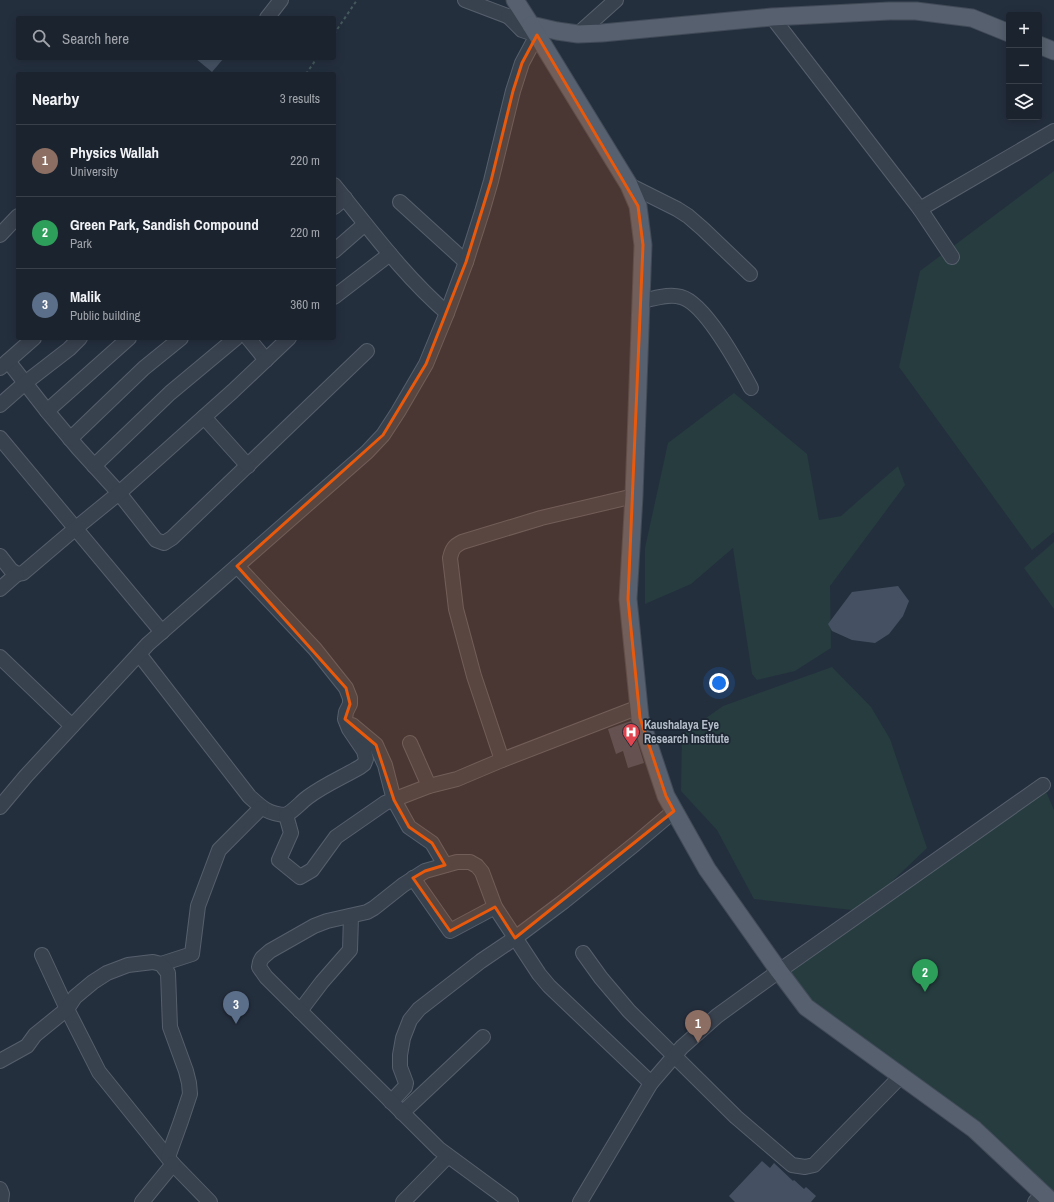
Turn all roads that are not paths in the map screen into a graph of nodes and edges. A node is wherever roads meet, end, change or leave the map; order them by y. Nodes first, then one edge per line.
1 (281, 0) edge
2 (465, 0) edge
3 (515, 0) edge
4 (616, 0) edge
5 (912, 6) edge
6 (269, 16) edge
7 (772, 17) junction
8 (534, 30) junction
9 (1006, 32) edge
10 (578, 34) junction
11 (1042, 46) edge
12 (1054, 51) edge
13 (1054, 130) edge
14 (629, 185) junction
15 (336, 192) edge
16 (400, 202) dead end
17 (339, 203) edge
18 (920, 209) junction
19 (16, 218) edge
20 (366, 224) junction
21 (0, 235) edge
22 (336, 250) edge
23 (390, 254) junction
24 (952, 257) dead end
25 (466, 262) junction
26 (750, 274) dead end
27 (336, 295) edge
28 (641, 301) junction
29 (447, 312) junction
30 (32, 340) edge
31 (78, 340) edge
32 (127, 340) edge
33 (179, 340) edge
34 (234, 340) edge
35 (250, 340) edge
36 (287, 340) edge
37 (367, 351) dead end
38 (266, 360) junction
39 (4, 365) edge
40 (25, 384) junction
41 (751, 388) dead end
42 (0, 406) edge
43 (47, 411) junction
44 (204, 417) junction
45 (0, 438) edge
46 (70, 439) junction
47 (94, 466) junction
48 (248, 466) junction
49 (119, 493) junction
50 (634, 496) junction
51 (76, 528) junction
52 (0, 556) edge
53 (237, 566) junction
54 (17, 574) junction
55 (0, 589) edge
56 (162, 632) junction
57 (139, 654) junction
58 (0, 657) edge
59 (639, 707) junction
60 (345, 719) junction
61 (72, 726) junction
62 (410, 743) dead end
63 (502, 760) junction
64 (1043, 785) dead end
65 (429, 786) junction
66 (394, 800) junction
67 (0, 807) edge
68 (261, 808) junction
69 (674, 811) junction
70 (286, 815) junction
71 (445, 865) junction
72 (413, 878) junction
73 (495, 907) junction
74 (351, 916) junction
75 (515, 938) junction
76 (583, 953) dead end
77 (42, 955) dead end
78 (161, 964) junction
79 (779, 970) junction
80 (67, 1009) junction
81 (300, 1011) junction
82 (483, 1037) dead end
83 (674, 1056) junction
84 (0, 1061) edge
85 (900, 1076) junction
86 (651, 1083) junction
87 (391, 1102) junction
88 (402, 1113) junction
89 (448, 1156) junction
90 (170, 1160) junction
91 (0, 1189) edge
92 (1044, 1199) edge
93 (1, 1202) edge
94 (142, 1202) edge
95 (210, 1202) edge
96 (403, 1202) edge
97 (511, 1202) edge
98 (580, 1202) edge

1 - 6 street
2 - 8 street
3 - 8 main road
4 - 10 street
5 - 7 main road
5 - 9 main road
7 - 10 main road
7 - 18 street
8 - 10 main road
8 - 14 main road
8 - 25 street
11 - 12 main road
13 - 18 street
14 - 26 street
14 - 28 main road
15 - 17 street
16 - 25 street
17 - 20 street
18 - 24 street
19 - 21 street
20 - 22 street
20 - 23 street
23 - 27 street
23 - 29 street
25 - 29 street
28 - 41 street
28 - 50 main road
29 - 53 street
30 - 39 street
31 - 40 street
32 - 43 street
33 - 46 street
34 - 47 street
35 - 38 street
36 - 38 street
37 - 48 street
38 - 44 street
39 - 40 street
40 - 42 street
40 - 43 street
43 - 46 street
44 - 48 street
44 - 49 street
45 - 51 street
46 - 47 street
47 - 49 street
48 - 49 street
49 - 51 street
50 - 59 main road
50 - 63 street
51 - 54 street
51 - 56 street
52 - 54 street
53 - 56 street
53 - 60 street
54 - 55 street
56 - 57 street
57 - 61 street
57 - 68 street
58 - 61 street
59 - 63 street
59 - 69 main road
60 - 66 street
60 - 70 street
61 - 67 street
62 - 65 street
63 - 65 street
64 - 79 street
65 - 66 street
66 - 70 street
66 - 71 street
68 - 70 street
68 - 78 street
69 - 75 street
69 - 79 main road
71 - 72 street
71 - 73 street
72 - 73 street
72 - 74 street
73 - 75 street
74 - 81 street
74 - 81 street
75 - 86 street
75 - 87 street
76 - 83 street
77 - 80 street
78 - 80 street
78 - 90 street
79 - 83 street
79 - 85 main road
80 - 84 street
80 - 90 street
81 - 87 street
82 - 88 street
83 - 85 street
83 - 86 street
85 - 92 main road
86 - 98 street
87 - 88 street
88 - 89 street
89 - 96 street
89 - 97 street
90 - 94 street
90 - 95 street
91 - 93 street

